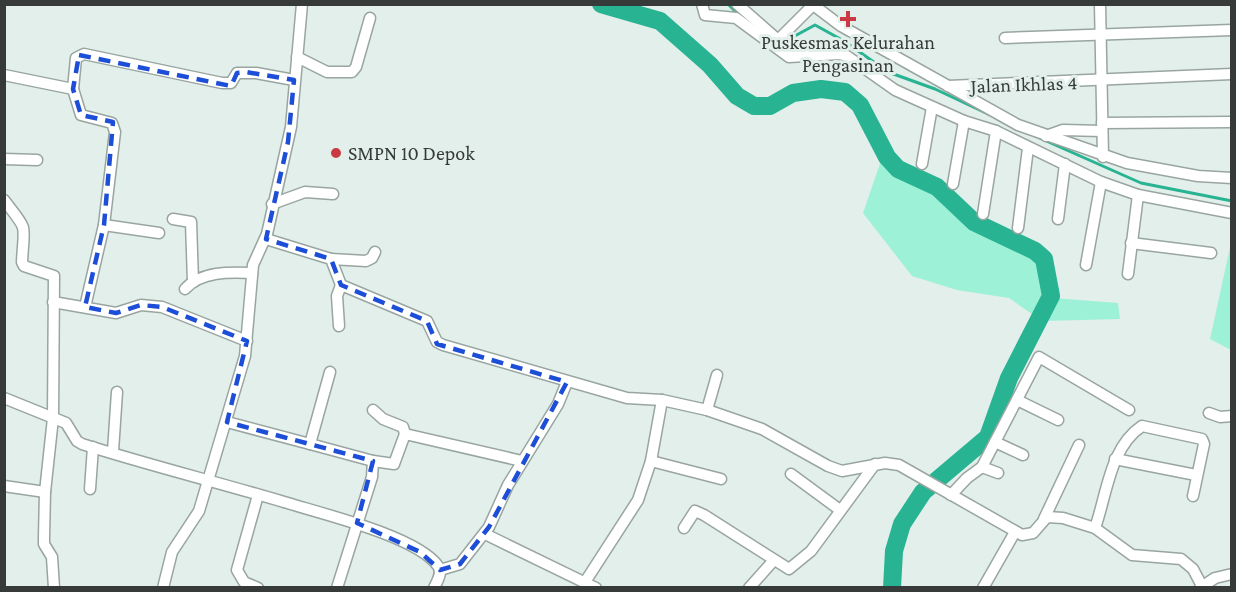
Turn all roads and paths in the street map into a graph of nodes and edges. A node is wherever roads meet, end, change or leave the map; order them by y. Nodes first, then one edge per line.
1 (302, 4) edge
2 (737, 4) edge
3 (1100, 4) edge
4 (812, 5) edge
5 (702, 7) edge
6 (370, 18) dead end
7 (1232, 30) edge
8 (1100, 36) junction
9 (1005, 38) dead end
10 (297, 57) junction
11 (1232, 74) edge
12 (4, 75) edge
13 (294, 80) junction
14 (1101, 81) junction
15 (948, 86) junction
16 (73, 89) junction
17 (932, 108) junction
18 (964, 121) junction
19 (1232, 122) edge
20 (1102, 127) junction
21 (996, 131) junction
22 (1046, 136) junction
23 (1028, 148) junction
24 (1103, 157) junction
25 (4, 159) edge
26 (37, 160) dead end
27 (922, 164) dead end
28 (1065, 164) junction
29 (1232, 178) edge
30 (1101, 182) junction
31 (953, 184) dead end
32 (333, 194) dead end
33 (1138, 195) junction
34 (4, 200) edge
35 (272, 204) junction
36 (1232, 213) edge
37 (983, 214) dead end
38 (173, 219) dead end
39 (1058, 219) dead end
40 (104, 225) junction
41 (1018, 228) dead end
42 (159, 233) dead end
43 (266, 239) junction
44 (1131, 243) junction
45 (375, 252) dead end
46 (1211, 253) dead end
47 (331, 259) junction
48 (1086, 265) dead end
49 (252, 273) junction
50 (1128, 274) dead end
51 (341, 285) junction
52 (53, 302) junction
53 (85, 307) junction
54 (339, 326) dead end
55 (247, 341) junction
56 (330, 372) dead end
57 (717, 375) dead end
58 (567, 382) junction
59 (117, 392) dead end
60 (4, 398) edge
61 (662, 400) junction
62 (1017, 400) junction
63 (373, 410) dead end
64 (707, 410) junction
65 (1129, 410) dead end
66 (1209, 413) dead end
67 (1232, 416) edge
68 (53, 418) junction
69 (1058, 420) dead end
70 (227, 422) junction
71 (405, 434) junction
72 (996, 442) junction
73 (310, 444) junction
74 (1078, 445) dead end
75 (93, 447) junction
76 (113, 451) junction
77 (1023, 455) dead end
78 (1116, 459) junction
79 (373, 461) junction
80 (522, 461) junction
81 (651, 461) junction
82 (875, 464) junction
83 (982, 467) junction
84 (998, 473) dead end
85 (791, 474) dead end
86 (1196, 476) junction
87 (722, 478) dead end
88 (209, 480) junction
89 (4, 486) edge
90 (90, 489) dead end
91 (45, 492) junction
92 (258, 495) junction
93 (951, 495) junction
94 (1193, 496) dead end
95 (840, 510) junction
96 (1044, 519) junction
97 (357, 523) junction
98 (684, 528) dead end
99 (1095, 528) junction
100 (1016, 532) junction
101 (485, 534) junction
102 (774, 560) junction
103 (440, 571) junction
104 (1232, 574) edge
105 (585, 582) junction
106 (1202, 586) edge
107 (54, 588) edge
108 (163, 588) edge
109 (258, 588) edge
110 (337, 588) edge
111 (434, 588) edge
112 (596, 588) edge
113 (749, 588) edge
114 (983, 588) edge

1 - 10 street
2 - 4 street
3 - 8 street
4 - 15 street
5 - 17 street
6 - 10 street
7 - 8 street
8 - 9 street
8 - 14 street
10 - 13 street
11 - 14 street, Jalan Ikhlas 4
12 - 16 street
13 - 16 street
13 - 35 street
14 - 15 street, Jalan Ikhlas 4
14 - 20 street
15 - 22 street
16 - 40 street
17 - 18 street
17 - 27 street
18 - 21 street
18 - 31 street
19 - 20 street
20 - 22 street
20 - 24 street
21 - 23 street
21 - 37 street
22 - 24 street
23 - 28 street
23 - 41 street
24 - 29 street
25 - 26 street
28 - 30 street
28 - 39 street
30 - 33 street
30 - 48 street
32 - 35 street
33 - 36 street
33 - 44 street
34 - 52 street
35 - 43 street
38 - 49 street
40 - 42 street
40 - 53 street
43 - 47 street
43 - 49 street
44 - 46 street
44 - 50 street
45 - 47 street
47 - 51 street
49 - 55 street
51 - 54 street
51 - 58 street
52 - 53 street
52 - 68 street
53 - 55 street
55 - 70 street
56 - 73 street
57 - 64 street
58 - 61 street
58 - 80 street
59 - 76 street
60 - 68 street
61 - 64 street
61 - 81 street
62 - 65 street
62 - 69 street
62 - 72 street
63 - 71 street
64 - 82 street
66 - 67 street
68 - 75 street
68 - 91 street
70 - 73 street
70 - 88 street
71 - 79 street
71 - 80 street
72 - 77 street
72 - 83 street
73 - 79 street
74 - 96 street
75 - 76 street
75 - 90 street
76 - 88 street
78 - 86 street
78 - 86 street
78 - 99 street
79 - 97 street
80 - 101 street
81 - 87 street
81 - 105 street
82 - 93 street
82 - 95 street
83 - 84 street
83 - 93 street
85 - 95 street
86 - 94 street
88 - 92 street
88 - 108 street
89 - 91 street
91 - 107 street
92 - 97 street
92 - 109 street
93 - 100 street
95 - 102 street
96 - 99 street
96 - 100 street
97 - 103 street
97 - 110 street
98 - 102 street
99 - 106 street
100 - 114 street
101 - 103 street
101 - 105 street
102 - 113 street
103 - 111 street
104 - 106 street
105 - 112 street

